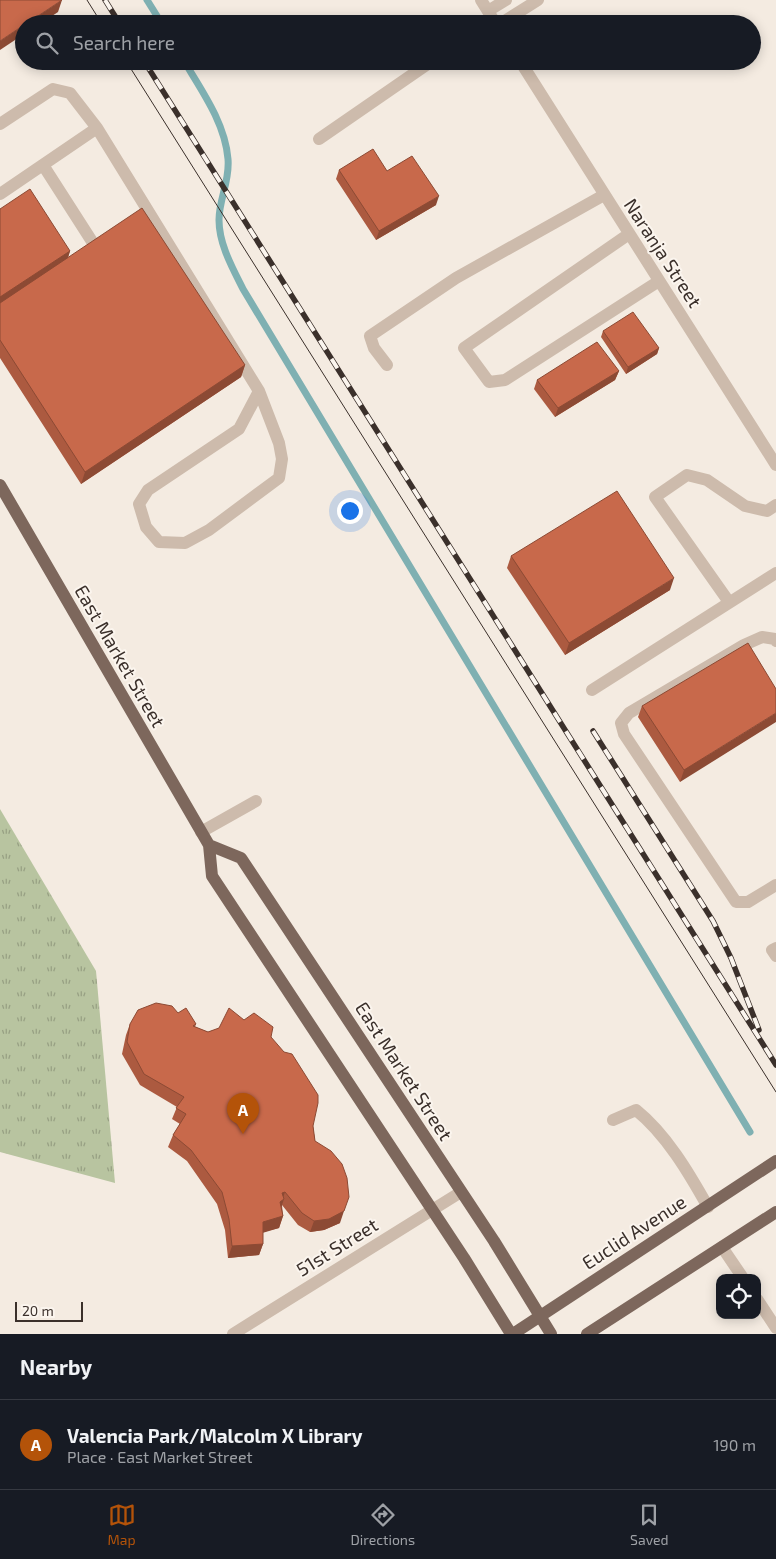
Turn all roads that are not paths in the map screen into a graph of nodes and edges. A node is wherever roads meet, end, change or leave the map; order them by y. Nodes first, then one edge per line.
1 (481, 0) edge
2 (506, 0) edge
3 (538, 0) edge
4 (490, 15) edge
5 (496, 15) edge
6 (504, 15) edge
7 (419, 70) edge
8 (526, 70) edge
9 (0, 124) edge
10 (97, 128) junction
11 (319, 139) dead end
12 (43, 165) junction
13 (0, 194) edge
14 (604, 195) junction
15 (629, 234) junction
16 (93, 243) edge
17 (659, 281) junction
18 (387, 365) dead end
19 (259, 390) junction
20 (776, 465) edge
21 (0, 485) edge
22 (776, 506) edge
23 (776, 573) edge
24 (729, 602) junction
25 (776, 642) edge
26 (592, 690) dead end
27 (256, 801) dead end
28 (201, 832) junction
29 (210, 845) junction
30 (776, 885) edge
31 (776, 948) edge
32 (776, 956) edge
33 (613, 1120) dead end
34 (776, 1161) edge
35 (461, 1192) junction
36 (708, 1207) junction
37 (431, 1210) junction
38 (776, 1212) edge
39 (722, 1247) junction
40 (740, 1274) edge
41 (761, 1305) edge
42 (539, 1315) junction
43 (776, 1328) edge
44 (234, 1334) edge
45 (512, 1334) edge
46 (551, 1334) edge
47 (588, 1334) edge

1 - 4 street
2 - 5 street
3 - 6 street
7 - 11 street
8 - 14 street, Naranja Street
9 - 10 street
10 - 12 street
10 - 19 street
12 - 13 street
12 - 16 street
14 - 15 street, Naranja Street
14 - 18 street
15 - 17 street, Naranja Street
15 - 17 street
17 - 20 street, Naranja Street
19 - 19 street
21 - 28 main road, East Market Street
22 - 24 street
23 - 24 street
24 - 26 street
25 - 30 street
27 - 28 street
28 - 29 main road, East Market Street
29 - 35 main road, East Market Street
29 - 37 main road
31 - 32 street
33 - 36 street
34 - 36 main road, Euclid Avenue
35 - 37 street, 51st Street
35 - 42 main road, East Market Street
36 - 42 main road, Euclid Avenue
37 - 44 street, 51st Street
37 - 45 main road
38 - 39 main road
39 - 40 street
39 - 47 main road
41 - 43 street
42 - 45 main road, Euclid Avenue
42 - 46 main road, East Market Street

